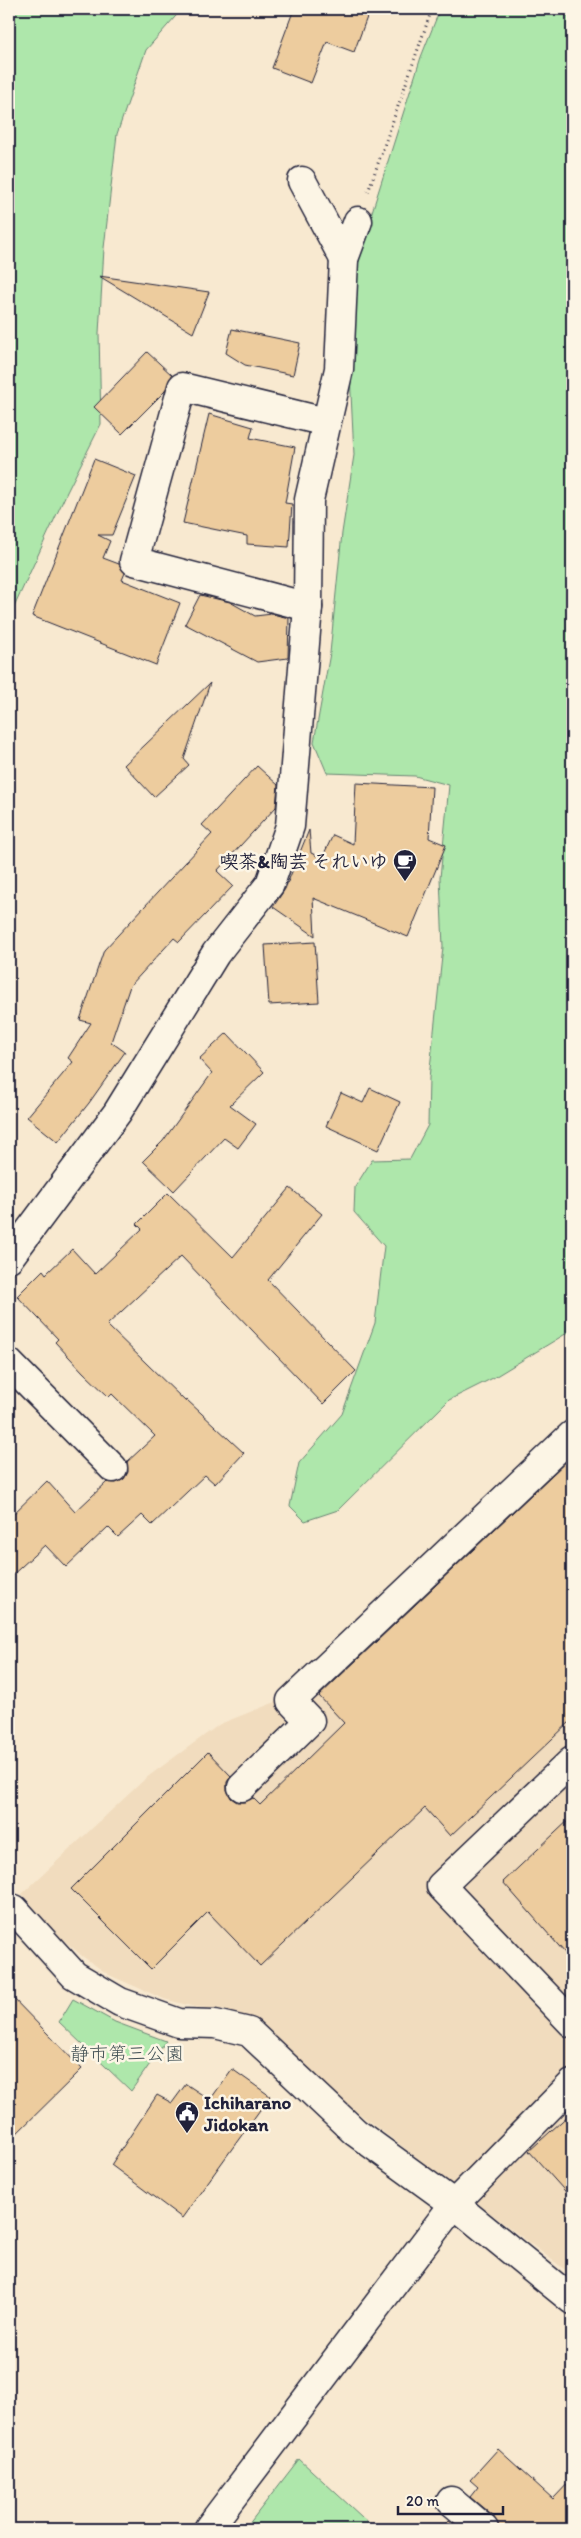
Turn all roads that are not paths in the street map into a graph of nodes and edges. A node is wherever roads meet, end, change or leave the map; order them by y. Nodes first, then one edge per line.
1 (302, 181) dead end
2 (358, 221) road end
3 (344, 259) junction
4 (326, 422) junction
5 (308, 607) junction
6 (9, 1258) edge
7 (9, 1363) edge
8 (572, 1435) edge
9 (113, 1468) dead end
10 (572, 1761) edge
11 (242, 1786) dead end
12 (11, 1909) edge
13 (572, 2023) edge
14 (572, 2084) edge
15 (454, 2204) junction
16 (572, 2300) edge
17 (451, 2501) dead end
18 (208, 2529) edge
19 (484, 2529) edge

1 - 3 street
2 - 3 street
3 - 4 street
4 - 5 street
4 - 5 street
5 - 6 street
7 - 9 street
8 - 11 street
10 - 13 street
12 - 15 street
14 - 15 street
15 - 16 street
15 - 18 street
17 - 19 street

